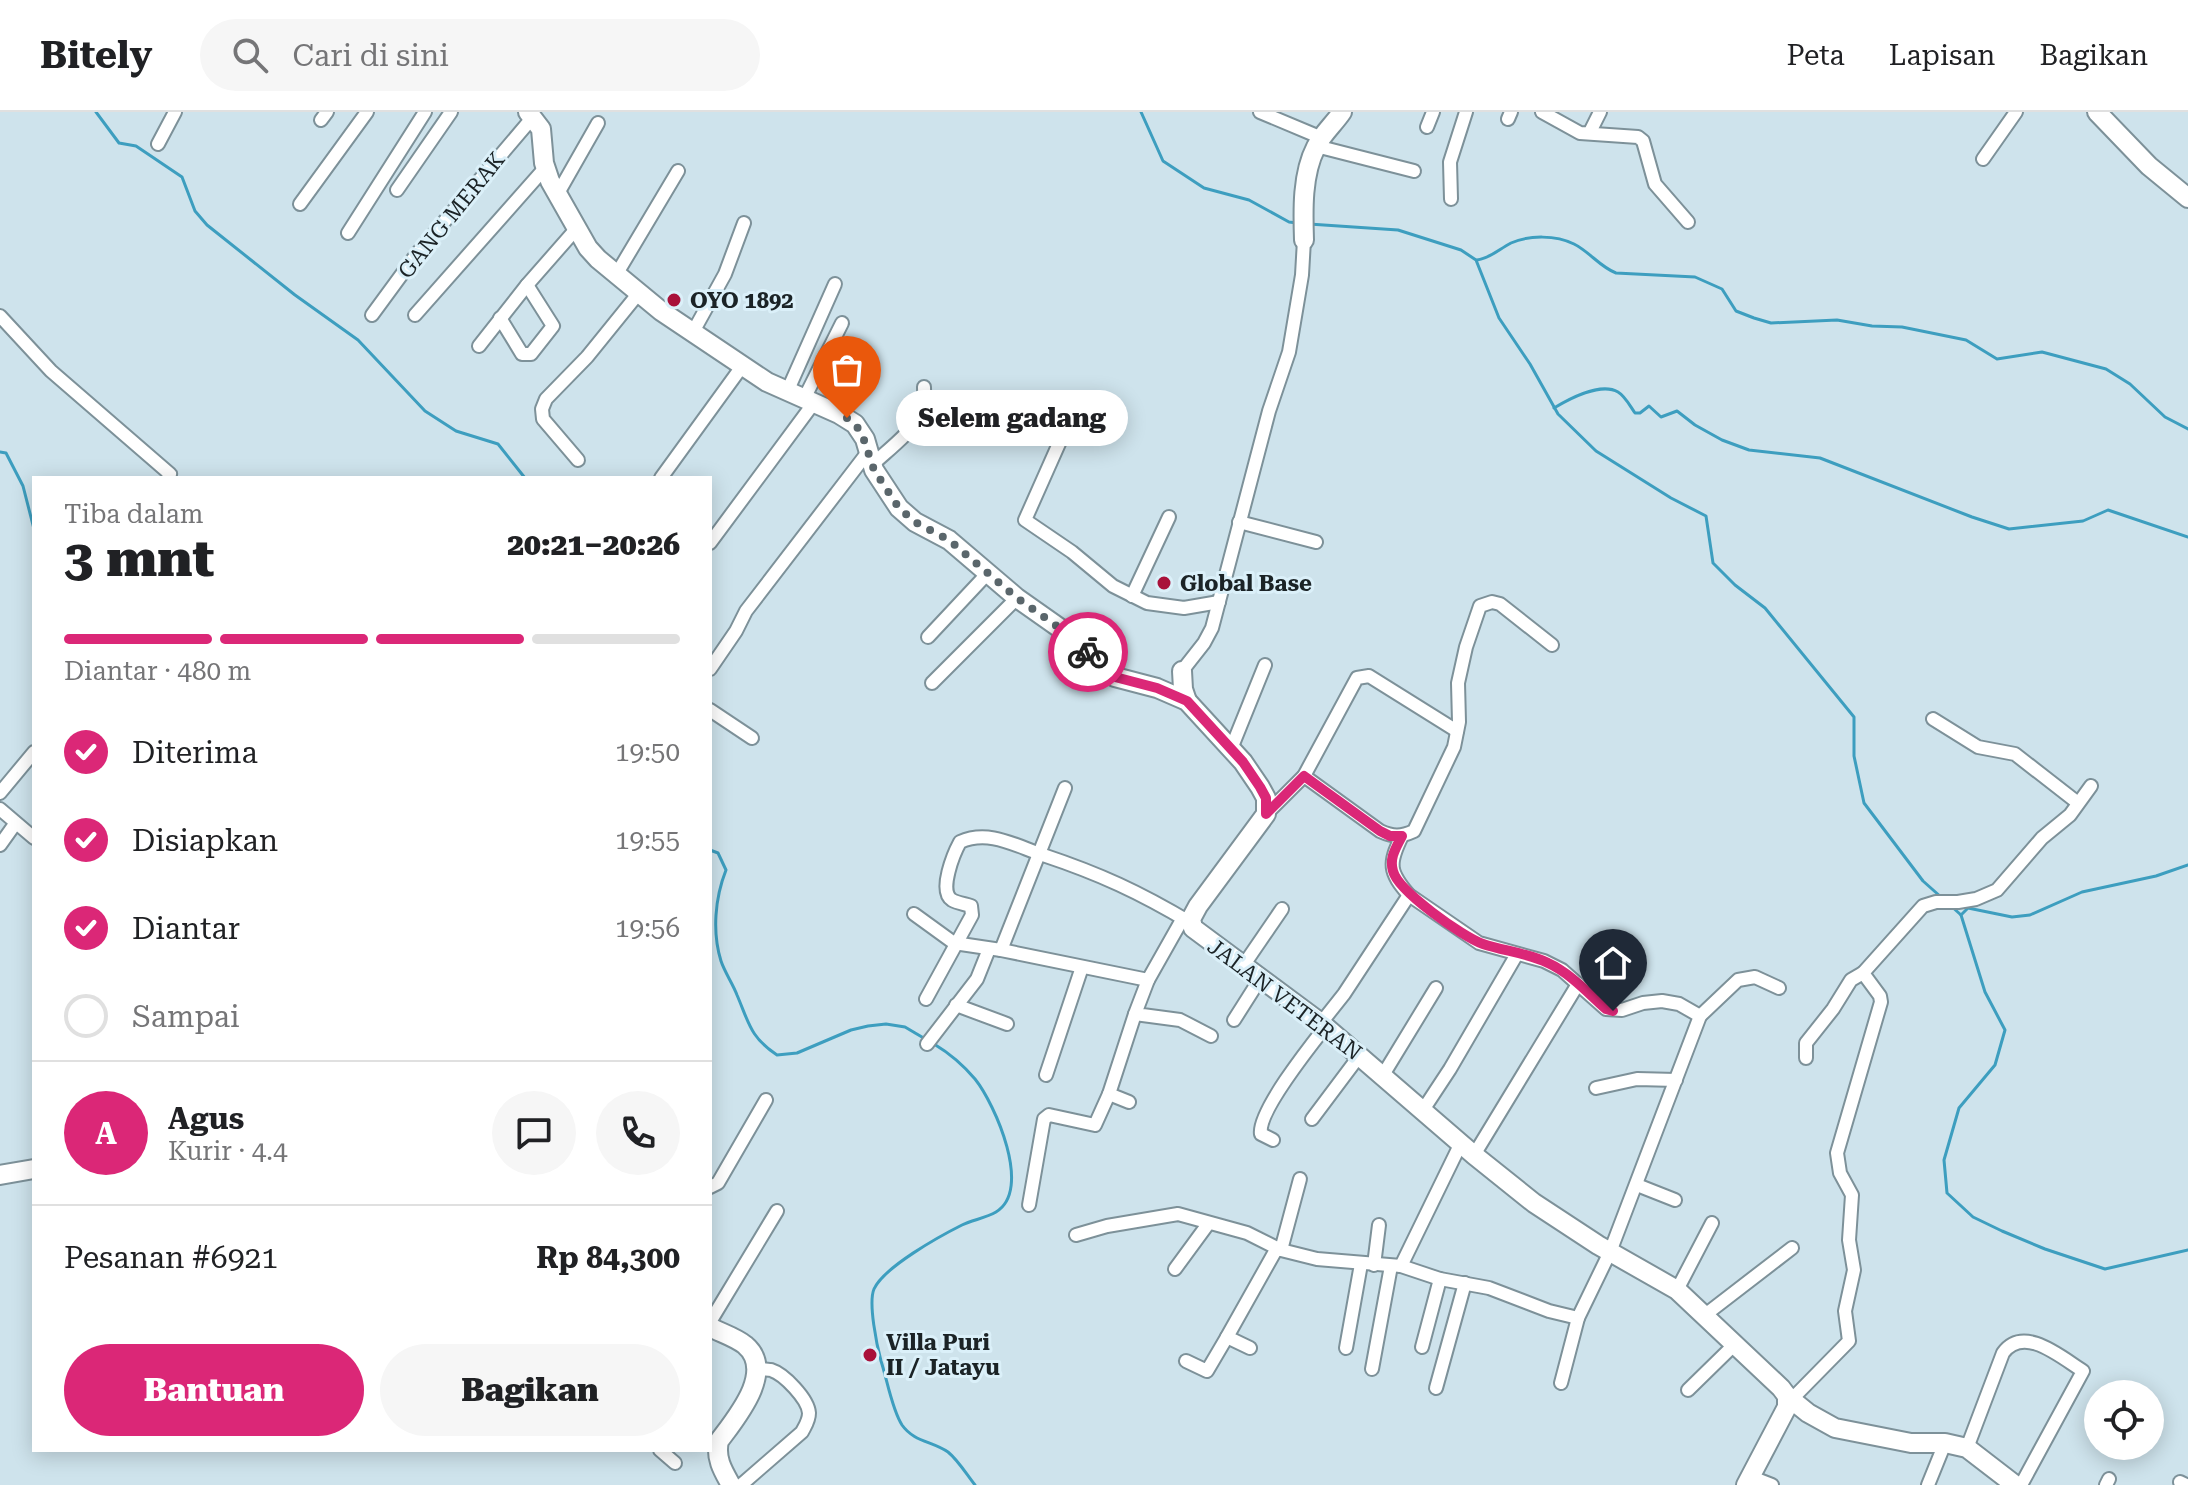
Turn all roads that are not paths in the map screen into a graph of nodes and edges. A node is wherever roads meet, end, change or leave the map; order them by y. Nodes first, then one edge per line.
1 (175, 112) edge
2 (367, 112) edge
3 (425, 112) edge
4 (451, 112) edge
5 (1260, 112) edge
6 (1342, 112) edge
7 (1433, 112) edge
8 (1466, 112) edge
9 (1542, 112) edge
10 (1600, 112) edge
11 (2016, 112) edge
12 (2097, 112) edge
13 (531, 114) edge
14 (598, 123) dead end
15 (1427, 127) dead end
16 (1590, 132) junction
17 (1319, 142) junction
18 (158, 144) dead end
19 (1983, 159) dead end
20 (545, 168) junction
21 (678, 171) dead end
22 (1414, 171) dead end
23 (397, 190) dead end
24 (557, 195) junction
25 (2188, 198) edge
26 (1451, 199) dead end
27 (300, 204) dead end
28 (1688, 222) dead end
29 (744, 223) dead end
30 (577, 228) junction
31 (348, 233) dead end
32 (1304, 240) joint
33 (616, 275) junction
34 (835, 284) dead end
35 (527, 285) junction
36 (638, 294) junction
37 (372, 315) dead end
38 (415, 315) dead end
39 (0, 316) edge
40 (500, 318) junction
41 (842, 323) dead end
42 (693, 332) junction
43 (479, 346) dead end
44 (743, 365) junction
45 (924, 387) dead end
46 (801, 398) junction
47 (1069, 421) dead end
48 (870, 459) junction
49 (578, 460) dead end
50 (169, 476) edge
51 (662, 476) edge
52 (1169, 517) dead end
53 (1239, 522) junction
54 (712, 540) edge
55 (1316, 542) dead end
56 (987, 574) junction
57 (1132, 596) junction
58 (1017, 598) junction
59 (1219, 602) junction
60 (928, 637) dead end
61 (1552, 645) dead end
62 (1265, 665) dead end
63 (712, 666) edge
64 (1182, 671) junction
65 (932, 683) dead end
66 (1157, 688) junction
67 (1187, 701) junction
68 (712, 711) edge
69 (1933, 719) dead end
70 (1457, 731) junction
71 (752, 738) dead end
72 (1231, 749) junction
73 (32, 754) edge
74 (1304, 776) junction
75 (2091, 786) dead end
76 (1065, 788) dead end
77 (0, 793) edge
78 (2078, 803) junction
79 (0, 809) edge
80 (1266, 814) junction
81 (15, 824) junction
82 (1402, 836) junction
83 (32, 837) edge
84 (0, 845) edge
85 (1039, 854) junction
86 (1409, 895) junction
87 (1282, 909) dead end
88 (914, 914) dead end
89 (1187, 921) junction
90 (954, 943) junction
91 (995, 949) junction
92 (1517, 954) junction
93 (1243, 966) junction
94 (1082, 967) junction
95 (1863, 973) junction
96 (1260, 979) junction
97 (1148, 980) junction
98 (1578, 984) junction
99 (1436, 988) dead end
100 (1779, 988) dead end
101 (926, 999) dead end
102 (956, 1005) junction
103 (1135, 1014) junction
104 (1700, 1016) junction
105 (1234, 1020) dead end
106 (1007, 1024) dead end
107 (1323, 1027) junction
108 (1211, 1036) dead end
109 (927, 1044) dead end
110 (1360, 1055) junction
111 (1806, 1058) dead end
112 (1046, 1075) dead end
113 (1383, 1075) junction
114 (1676, 1080) junction
115 (1596, 1088) dead end
116 (1109, 1094) junction
117 (766, 1100) dead end
118 (1129, 1102) dead end
119 (1423, 1110) junction
120 (1312, 1119) dead end
121 (1273, 1140) dead end
122 (1467, 1149) junction
123 (32, 1169) edge
124 (0, 1175) edge
125 (1300, 1179) dead end
126 (1637, 1185) junction
127 (712, 1186) edge
128 (1675, 1200) dead end
129 (1029, 1205) dead end
130 (777, 1211) dead end
131 (1712, 1223) dead end
132 (1208, 1224) junction
133 (1379, 1225) dead end
134 (1076, 1235) dead end
135 (1792, 1248) dead end
136 (1279, 1249) junction
137 (1610, 1252) junction
138 (1368, 1264) junction
139 (1396, 1266) junction
140 (1175, 1269) dead end
141 (1440, 1279) junction
142 (1465, 1283) junction
143 (1677, 1290) junction
144 (1705, 1315) junction
145 (1578, 1318) junction
146 (712, 1322) edge
147 (712, 1326) edge
148 (1227, 1337) junction
149 (1735, 1344) junction
150 (1422, 1347) dead end
151 (1250, 1348) dead end
152 (1346, 1348) dead end
153 (1186, 1361) dead end
154 (758, 1369) junction
155 (1372, 1369) dead end
156 (1561, 1383) dead end
157 (1436, 1388) dead end
158 (1688, 1390) dead end
159 (1789, 1397) junction
160 (1945, 1443) junction
161 (1967, 1448) junction
162 (662, 1452) edge
163 (675, 1463) dead end
164 (1748, 1481) edge
165 (731, 1485) edge
166 (741, 1485) edge
167 (1772, 1485) edge
168 (1928, 1485) edge
169 (2018, 1485) edge

1 - 18 street
2 - 27 street
3 - 31 street
4 - 23 street
5 - 17 street
6 - 17 street
7 - 15 street
8 - 26 street
9 - 16 street
10 - 16 street
11 - 19 street
12 - 25 street
13 - 20 street
13 - 37 street, GANG MERAK
14 - 24 street
16 - 28 street
17 - 22 street
17 - 32 street
20 - 24 street
20 - 38 street
21 - 33 street
24 - 30 street
29 - 42 street
30 - 33 street
30 - 35 street
32 - 53 street
33 - 36 street
34 - 46 street
35 - 40 street
35 - 40 street
36 - 42 street
36 - 49 street
39 - 50 street
40 - 43 street
41 - 46 street
42 - 44 street
44 - 46 street
44 - 51 street
45 - 48 street
46 - 48 street
46 - 54 street
47 - 57 street
48 - 56 street
48 - 63 street
52 - 57 street
53 - 55 street
53 - 59 street
56 - 58 street
56 - 60 street
57 - 59 street
58 - 65 street
58 - 66 street
59 - 64 street
61 - 70 street
62 - 72 street
64 - 66 street
64 - 67 street
66 - 67 street
67 - 72 street
68 - 71 street
69 - 78 street
70 - 74 street
70 - 82 street
72 - 80 street
73 - 77 street
74 - 80 street
74 - 82 street
75 - 78 street
76 - 85 street
78 - 95 street
79 - 81 street
80 - 89 street, JALAN VETERAN
81 - 83 street
81 - 84 street
82 - 86 street
85 - 89 street
85 - 90 street
85 - 91 street
86 - 92 street
86 - 107 street
87 - 93 street
88 - 90 street
89 - 93 street, JALAN VETERAN
89 - 97 street
90 - 91 street
90 - 101 street
91 - 94 street
91 - 102 street
92 - 98 street
92 - 119 street
93 - 96 street, JALAN VETERAN
94 - 97 street
94 - 112 street
95 - 111 street
95 - 159 street
96 - 105 street
96 - 107 street, JALAN VETERAN
97 - 103 street
98 - 104 street
98 - 122 street
99 - 113 street
100 - 104 street
102 - 106 street
102 - 109 street
103 - 108 street
103 - 116 street
104 - 114 street
107 - 110 street, JALAN VETERAN
107 - 121 street
110 - 113 street, JALAN VETERAN
110 - 120 street
113 - 119 street, JALAN VETERAN
114 - 115 street
114 - 126 street
116 - 118 street
116 - 129 street
117 - 127 street
119 - 122 street, JALAN VETERAN
122 - 137 street, JALAN VETERAN
122 - 139 street
123 - 124 street
125 - 136 street
126 - 128 street
126 - 137 street
130 - 146 street
131 - 143 street
132 - 134 street
132 - 136 street
132 - 140 street
133 - 138 street
135 - 144 street
136 - 138 street
136 - 148 street
137 - 143 street, JALAN VETERAN
137 - 145 street
138 - 139 street
138 - 152 street
139 - 141 street
139 - 155 street
141 - 142 street
141 - 150 street
142 - 145 street
142 - 157 street
143 - 144 street, JALAN VETERAN
144 - 149 street, JALAN VETERAN
145 - 156 street
147 - 154 street
148 - 151 street
148 - 153 street
149 - 158 street
149 - 159 street, JALAN VETERAN
154 - 165 street
154 - 166 street
159 - 160 street, JALAN VETERAN
159 - 164 street
160 - 161 street, JALAN VETERAN
160 - 168 street
161 - 169 street
161 - 169 street
162 - 163 street
164 - 167 street

